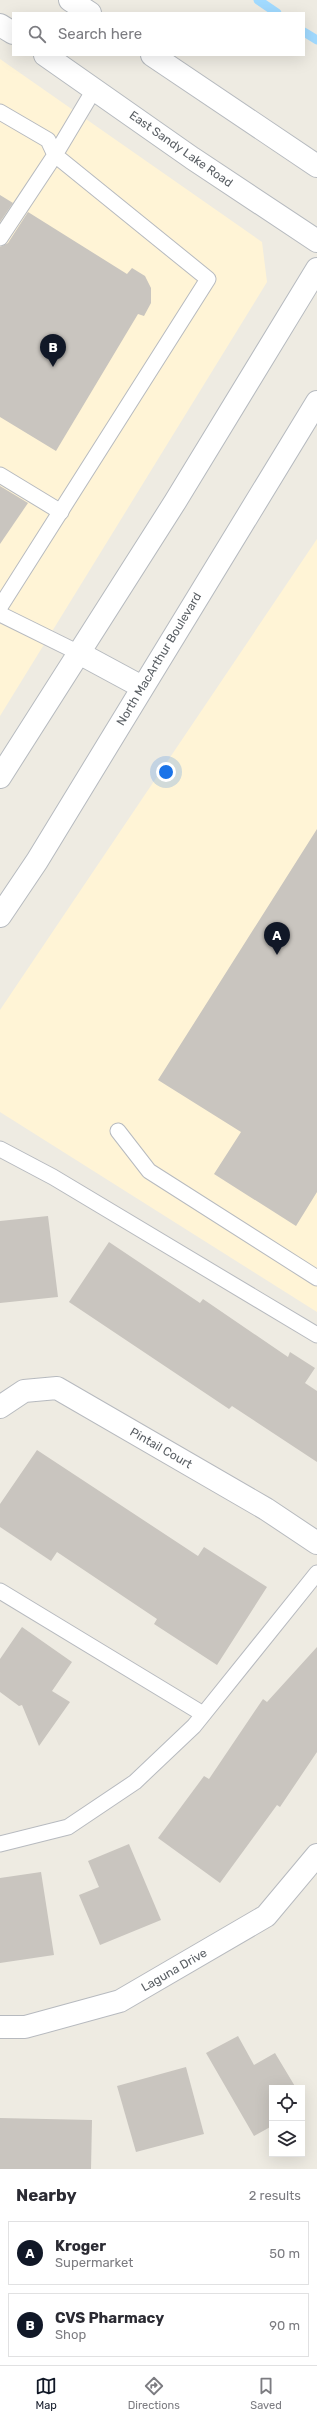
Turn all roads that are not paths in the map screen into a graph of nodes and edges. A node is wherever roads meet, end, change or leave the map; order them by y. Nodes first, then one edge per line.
1 (70, 0) edge
2 (88, 12) edge
3 (0, 25) edge
4 (12, 32) edge
5 (47, 56) edge
6 (153, 56) edge
7 (95, 88) junction
8 (0, 112) edge
9 (56, 155) junction
10 (317, 166) edge
11 (0, 238) edge
12 (317, 242) edge
13 (317, 269) edge
14 (317, 402) edge
15 (0, 475) edge
16 (61, 512) junction
17 (0, 607) edge
18 (0, 614) edge
19 (79, 653) junction
20 (142, 687) junction
21 (0, 777) edge
22 (0, 916) edge
23 (118, 1131) dead end
24 (0, 1149) edge
25 (317, 1278) edge
26 (317, 1335) edge
27 (0, 1407) edge
28 (317, 1543) edge
29 (317, 1573) edge
30 (0, 1591) edge
31 (203, 1714) junction
32 (0, 1844) edge
33 (317, 1855) edge
34 (0, 2027) edge

1 - 2 main road
3 - 4 main road
5 - 7 main road, East Sandy Lake Road
6 - 10 main road
7 - 9 lane
7 - 12 main road, East Sandy Lake Road
8 - 9 lane
9 - 11 lane
9 - 16 lane
13 - 19 main road
14 - 20 main road, North MacArthur Boulevard
15 - 16 lane
16 - 17 lane
18 - 19 lane
19 - 20 main road
19 - 21 main road
20 - 22 main road, North MacArthur Boulevard
23 - 25 lane
24 - 26 lane
27 - 28 main road, Pintail Court
29 - 31 lane
30 - 31 lane
31 - 32 lane
33 - 34 main road, Laguna Drive

